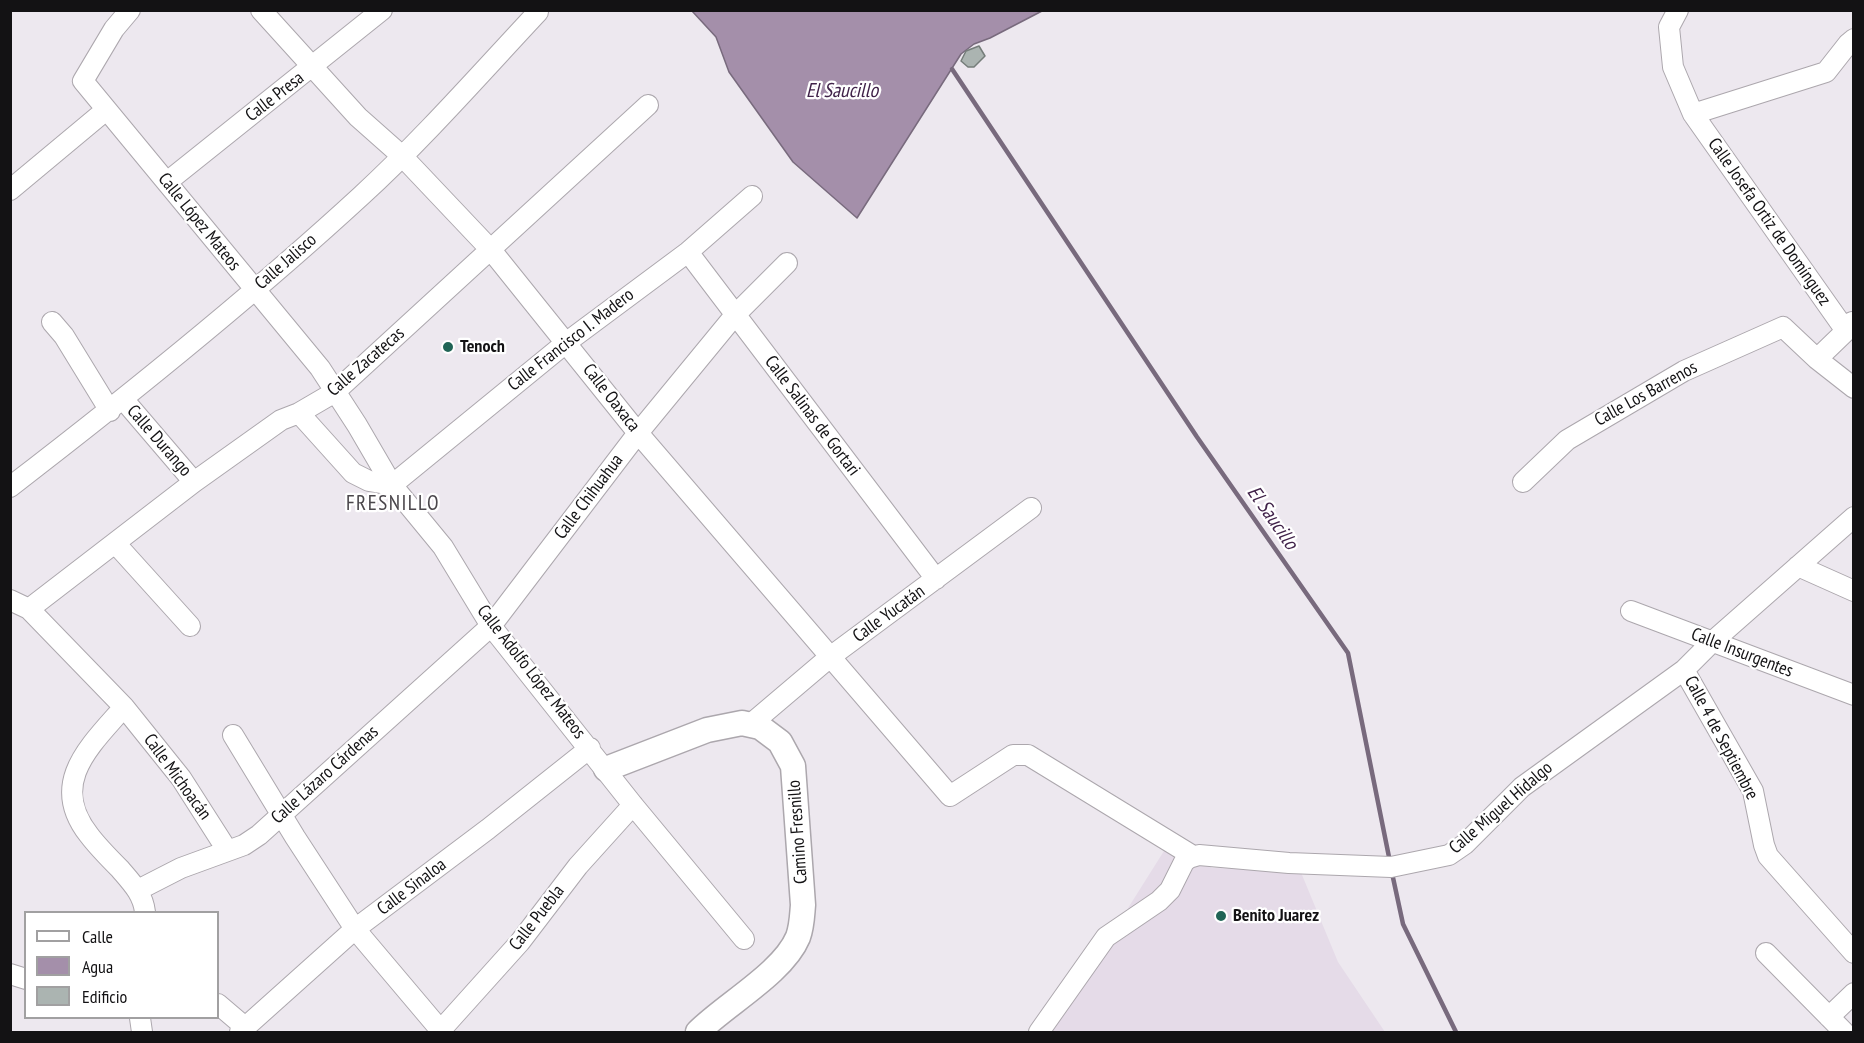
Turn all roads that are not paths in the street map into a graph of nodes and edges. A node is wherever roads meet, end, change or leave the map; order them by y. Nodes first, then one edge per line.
1 (130, 10) edge
2 (261, 10) edge
3 (382, 10) edge
4 (1678, 10) edge
5 (538, 12) dead end
6 (1854, 39) edge
7 (312, 68) junction
8 (648, 105) dead end
9 (106, 110) junction
10 (1693, 114) junction
11 (402, 156) junction
12 (167, 182) junction
13 (10, 190) edge
14 (752, 196) dead end
15 (491, 250) junction
16 (688, 252) junction
17 (787, 263) dead end
18 (254, 290) junction
19 (735, 315) junction
20 (52, 322) dead end
21 (1850, 326) edge
22 (567, 342) junction
23 (1817, 359) junction
24 (1854, 388) edge
25 (335, 392) junction
26 (116, 405) junction
27 (299, 413) junction
28 (638, 433) junction
29 (194, 482) junction
30 (1523, 482) dead end
31 (392, 485) junction
32 (10, 487) edge
33 (1031, 508) dead end
34 (1854, 517) edge
35 (115, 543) junction
36 (1798, 566) junction
37 (936, 579) junction
38 (1854, 591) edge
39 (10, 600) edge
40 (30, 609) junction
41 (1631, 611) dead end
42 (190, 626) dead end
43 (491, 626) junction
44 (1712, 642) junction
45 (830, 657) junction
46 (1684, 670) junction
47 (1854, 695) edge
48 (123, 707) junction
49 (751, 724) junction
50 (233, 735) dead end
51 (590, 748) junction
52 (606, 769) junction
53 (633, 805) junction
54 (282, 814) junction
55 (227, 850) junction
56 (1193, 856) junction
57 (138, 890) junction
58 (145, 911) edge
59 (355, 929) junction
60 (744, 939) dead end
61 (1766, 953) dead end
62 (1854, 953) edge
63 (1854, 993) edge
64 (219, 1005) edge
65 (1829, 1017) junction
66 (242, 1030) edge
67 (441, 1032) edge
68 (698, 1032) edge
69 (1039, 1032) edge
70 (1844, 1032) edge

1 - 9 street, Calle López Mateos
2 - 7 street, Calle Oaxaca
3 - 7 street, Calle Presa
4 - 10 street, Calle Josefa Ortiz de Domínguez
5 - 11 street, Calle Jalisco
6 - 10 street
7 - 11 street, Calle Oaxaca
7 - 12 street, Calle Presa
8 - 15 street, Calle Zacatecas
9 - 12 street, Calle López Mateos
9 - 13 street
10 - 21 street, Calle Josefa Ortiz de Domínguez
11 - 15 street, Calle Oaxaca
11 - 18 street, Calle Jalisco
12 - 18 street, Calle López Mateos
14 - 16 street, Calle Francisco I. Madero
15 - 22 street, Calle Oaxaca
15 - 25 street, Calle Zacatecas
16 - 19 street, Calle Salinas de Gortari
16 - 22 street, Calle Francisco I. Madero
17 - 19 street, Calle Chihuahua
18 - 25 street, Calle López Mateos
18 - 26 street, Calle Jalisco
19 - 28 street, Calle Chihuahua
19 - 37 street, Calle Salinas de Gortari
20 - 26 street, Calle Durango
21 - 23 street
22 - 28 street, Calle Oaxaca
22 - 31 street, Calle Francisco I. Madero
23 - 24 street
23 - 30 street, Calle Los Barrenos
25 - 27 street, Calle Zacatecas
25 - 31 street, Calle Adolfo López Mateos
26 - 29 street, Calle Durango
26 - 32 street, Calle Jalisco
27 - 29 street, Calle Zacatecas
27 - 31 street
28 - 43 street, Calle Chihuahua
28 - 45 street, Calle Oaxaca
29 - 35 street, Calle Zacatecas
31 - 43 street, Calle Adolfo López Mateos
33 - 37 street, Calle Yucatán
34 - 36 street, Calle Miguel Hidalgo
35 - 40 street, Calle Zacatecas
35 - 42 street
36 - 38 street
36 - 44 street, Calle Miguel Hidalgo
37 - 45 street, Calle Yucatán
39 - 40 street
40 - 48 street, Calle Michoacán
41 - 44 street, Calle Insurgentes
43 - 51 street, Calle Adolfo López Mateos
43 - 54 street, Calle Lázaro Cárdenas
44 - 46 street, Calle Miguel Hidalgo
44 - 47 street, Calle Insurgentes
45 - 49 street, Calle Yucatán
45 - 56 street, Calle Oaxaca
46 - 56 street, Calle Miguel Hidalgo
46 - 62 street, Calle 4 de Septiembre
48 - 55 street, Calle Michoacán
48 - 57 street
49 - 52 street
49 - 68 street, Camino Fresnillo
50 - 54 street
51 - 52 street, Calle Adolfo López Mateos
51 - 59 street, Calle Sinaloa
52 - 53 street, Calle Adolfo López Mateos
53 - 60 street, Calle Adolfo López Mateos
53 - 67 street, Calle Puebla
54 - 55 street, Calle Lázaro Cárdenas
54 - 59 street
55 - 57 street, Calle Lázaro Cárdenas
56 - 69 street
57 - 58 street
59 - 66 street, Calle Sinaloa
59 - 67 street
61 - 65 street
63 - 65 street
64 - 66 street
65 - 70 street

